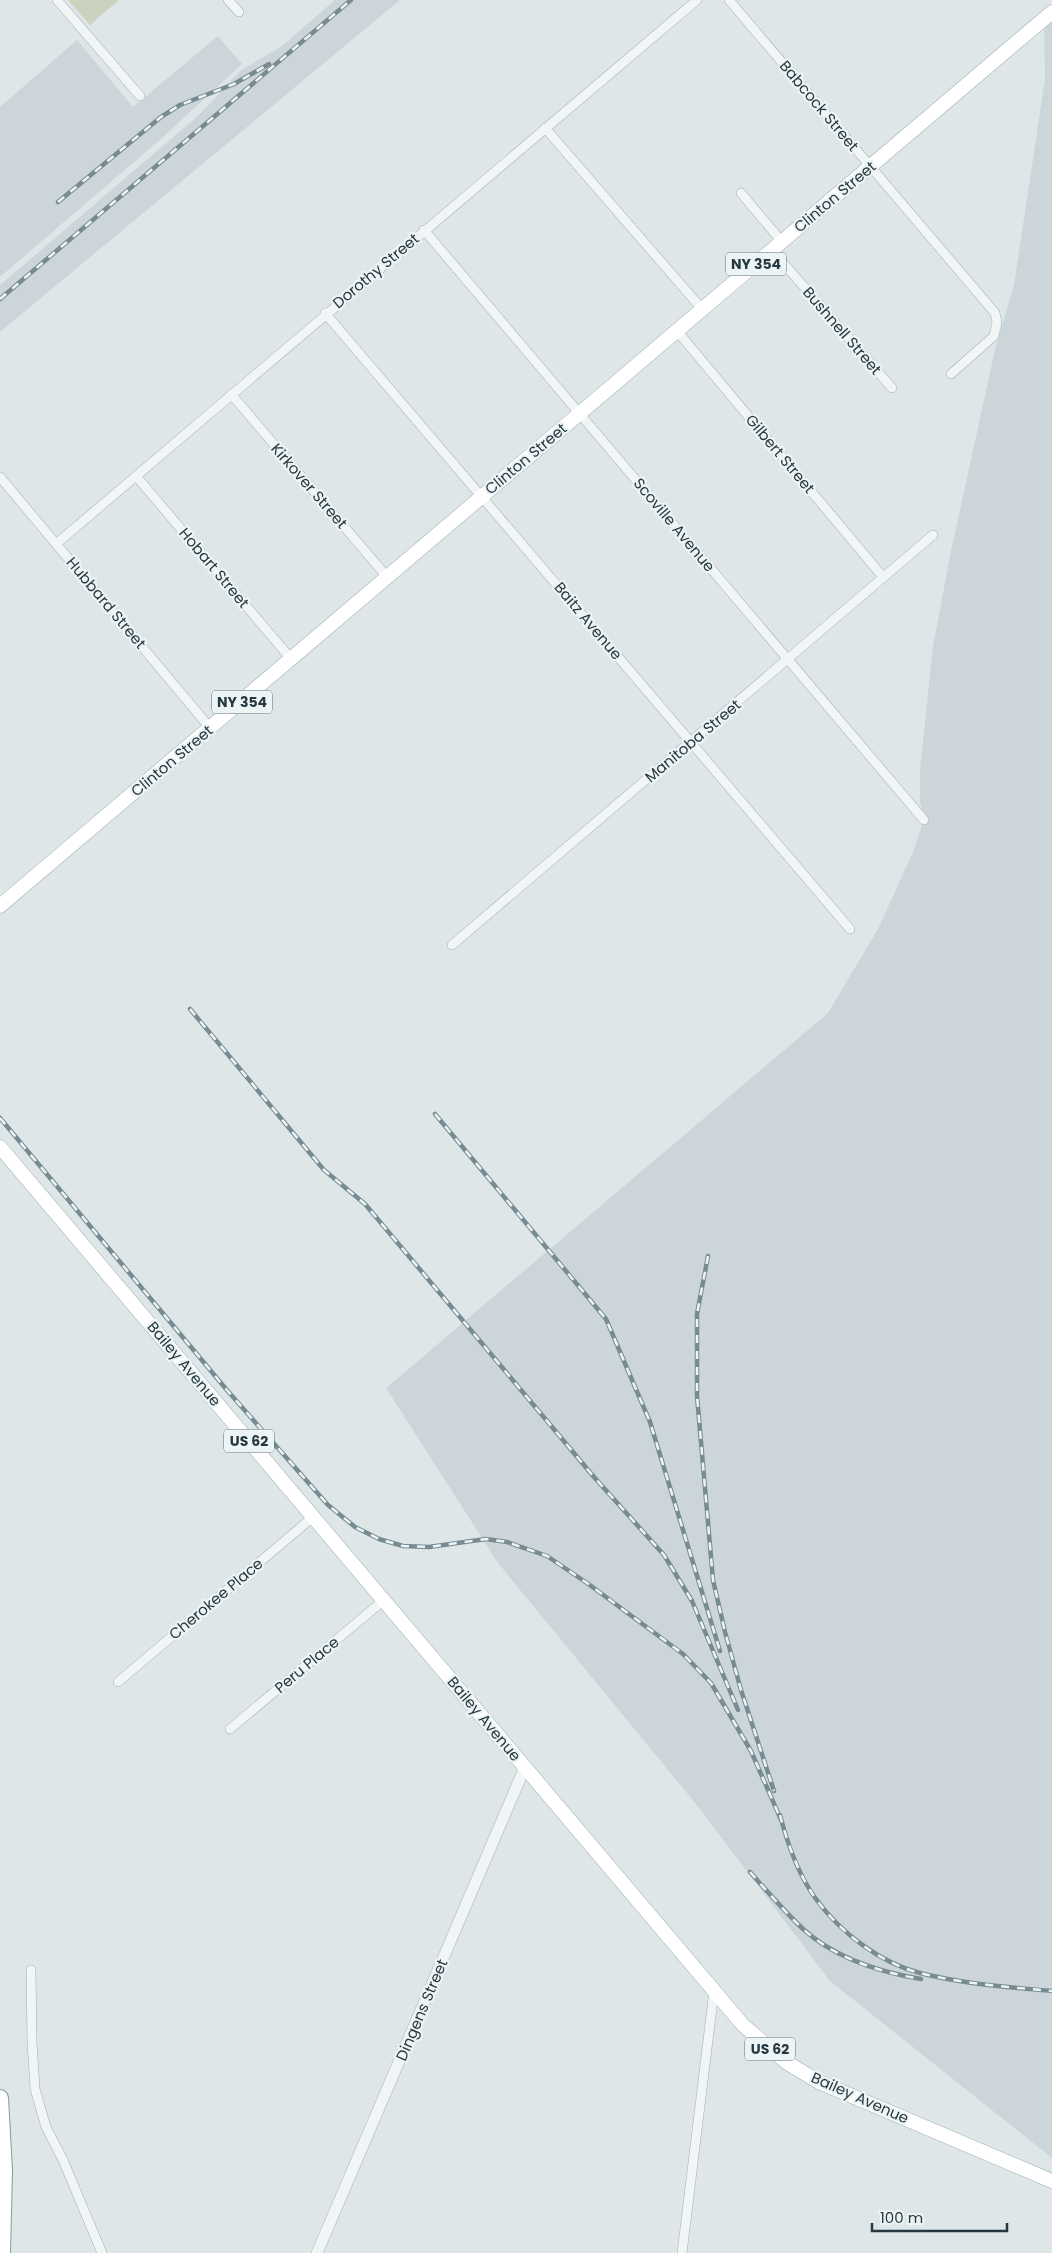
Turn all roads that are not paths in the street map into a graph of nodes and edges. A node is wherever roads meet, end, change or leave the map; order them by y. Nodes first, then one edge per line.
1 (57, 0) edge
2 (228, 0) edge
3 (697, 0) edge
4 (729, 0) edge
5 (239, 12) dead end
6 (1052, 12) edge
7 (140, 96) dead end
8 (545, 128) junction
9 (870, 166) junction
10 (741, 193) dead end
11 (424, 230) junction
12 (777, 246) junction
13 (702, 309) junction
14 (325, 313) junction
15 (677, 331) junction
16 (951, 374) dead end
17 (892, 388) dead end
18 (231, 394) junction
19 (580, 414) junction
20 (136, 476) junction
21 (0, 477) edge
22 (482, 497) junction
23 (933, 535) dead end
24 (56, 544) junction
25 (883, 577) junction
26 (388, 578) junction
27 (789, 659) junction
28 (292, 660) junction
29 (211, 729) junction
30 (691, 743) junction
31 (924, 820) dead end
32 (0, 906) edge
33 (850, 928) dead end
34 (452, 945) dead end
35 (0, 1147) edge
36 (313, 1517) junction
37 (384, 1600) junction
38 (118, 1682) dead end
39 (230, 1729) dead end
40 (525, 1767) junction
41 (31, 1970) dead end
42 (714, 1991) junction
43 (0, 2098) edge
44 (1052, 2181) edge
45 (2, 2253) edge
46 (102, 2253) edge
47 (317, 2253) edge
48 (682, 2253) edge

1 - 7 street
2 - 5 street
3 - 8 street, Dorothy Street
4 - 9 street, Babcock Street
6 - 9 main road, Clinton Street / NY 354
8 - 11 street, Dorothy Street
8 - 13 street
9 - 12 main road, Clinton Street / NY 354
9 - 16 street, Babcock Street
10 - 12 street, Bushnell Street
11 - 14 street, Dorothy Street
11 - 19 street, Scoville Avenue
12 - 13 main road, Clinton Street / NY 354
12 - 17 street, Bushnell Street
13 - 15 main road, Clinton Street / NY 354
14 - 18 street, Dorothy Street
14 - 22 street, Baitz Avenue
15 - 19 main road, Clinton Street / NY 354
15 - 25 street, Gilbert Street
18 - 20 street, Dorothy Street
18 - 26 street, Kirkover Street
19 - 22 main road, Clinton Street / NY 354
19 - 27 street, Scoville Avenue
20 - 24 street, Dorothy Street
20 - 28 street, Hobart Street
21 - 24 street, Hubbard Street
22 - 26 main road, Clinton Street / NY 354
22 - 30 street, Baitz Avenue
23 - 25 street, Manitoba Street
24 - 29 street, Hubbard Street
25 - 27 street, Manitoba Street
26 - 28 main road, Clinton Street / NY 354
27 - 30 street, Manitoba Street
27 - 31 street, Scoville Avenue
28 - 29 main road, Clinton Street / NY 354
29 - 32 main road, Clinton Street / NY 354
30 - 33 street, Baitz Avenue
30 - 34 street, Manitoba Street
35 - 36 main road, Bailey Avenue / US 62
36 - 37 main road, Bailey Avenue / US 62
36 - 38 street, Cherokee Place
37 - 39 street, Peru Place
37 - 40 main road, Bailey Avenue / US 62
40 - 42 main road, Bailey Avenue / US 62
40 - 47 street, Dingens Street
41 - 46 street
42 - 44 main road, Bailey Avenue / US 62
42 - 48 street
43 - 45 highway

